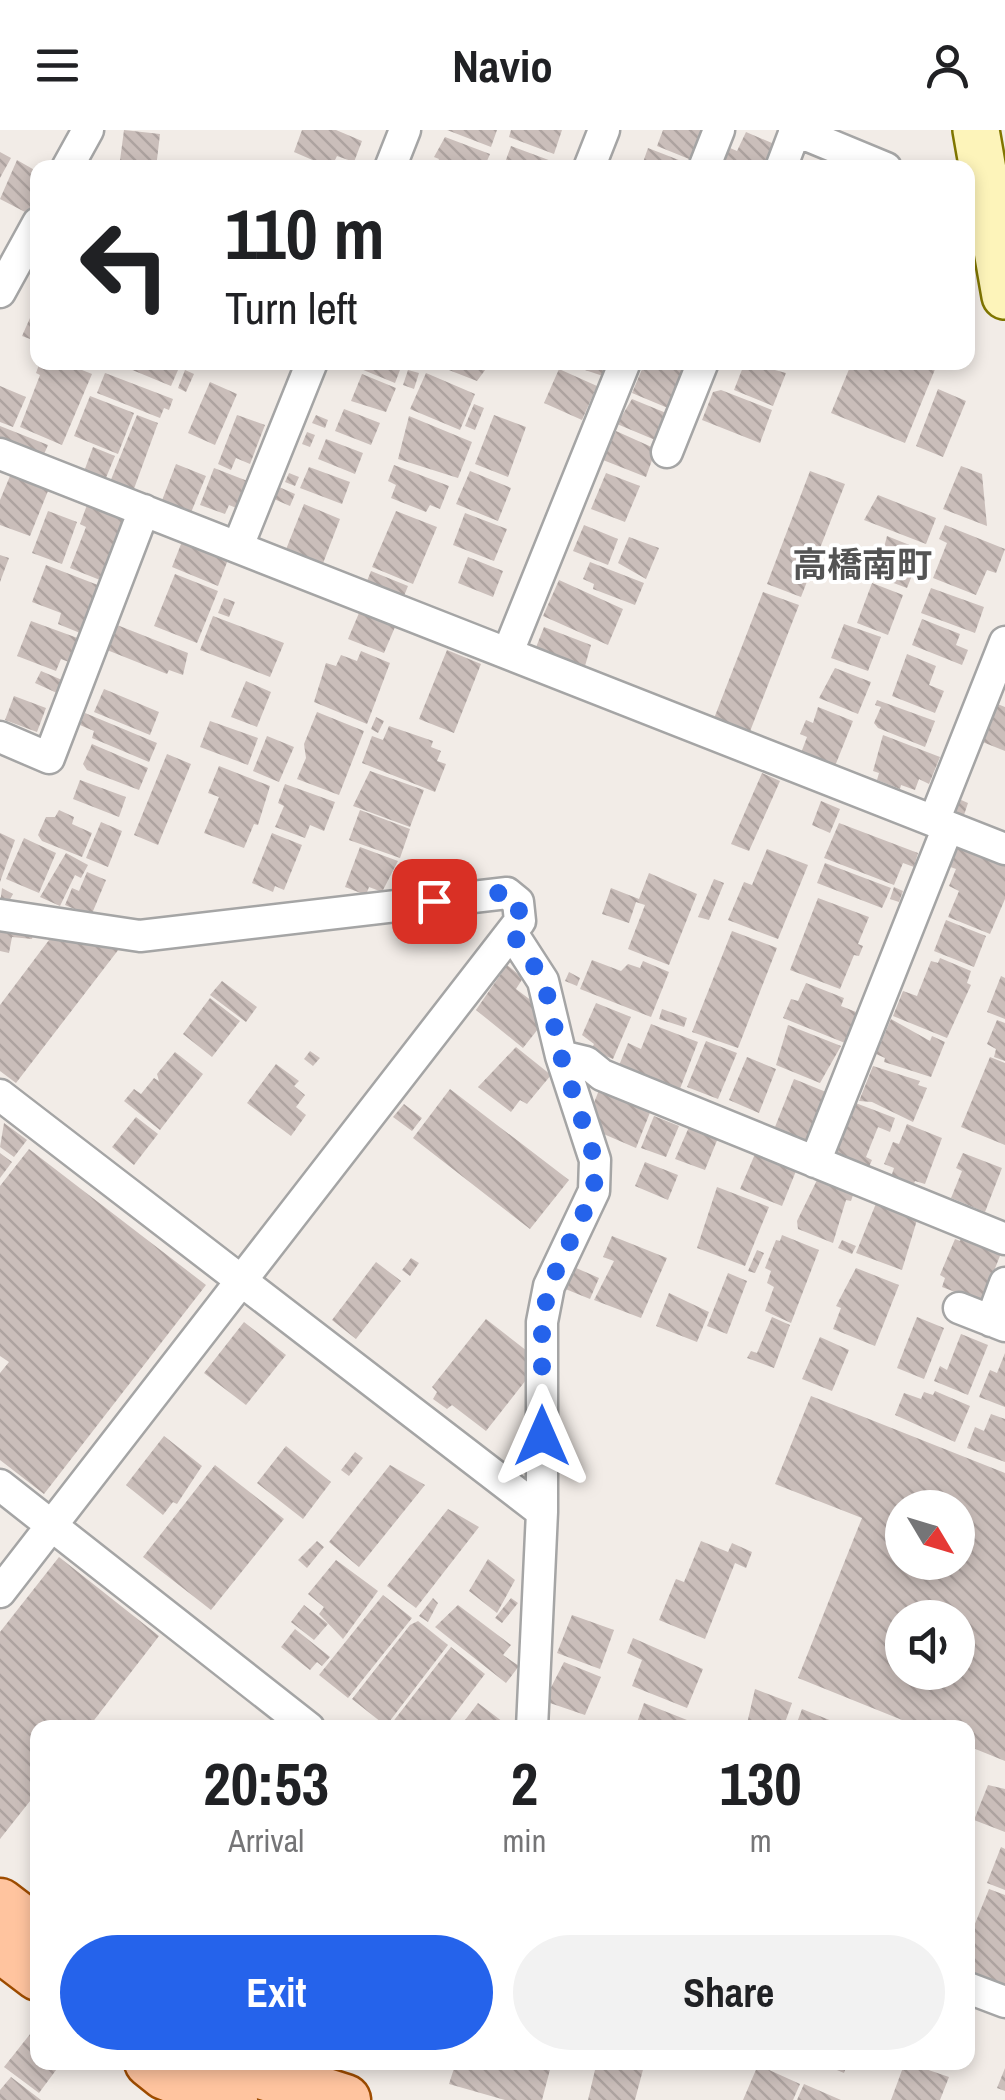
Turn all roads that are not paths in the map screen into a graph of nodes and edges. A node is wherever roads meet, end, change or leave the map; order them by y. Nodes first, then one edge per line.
1 (88, 130) edge
2 (406, 130) edge
3 (604, 130) edge
4 (719, 130) edge
5 (795, 130) edge
6 (976, 130) edge
7 (72, 160) edge
8 (393, 160) edge
9 (592, 160) edge
10 (707, 160) edge
11 (784, 160) edge
12 (867, 160) edge
13 (987, 209) edge
14 (30, 238) edge
15 (0, 292) edge
16 (1005, 296) edge
17 (309, 370) edge
18 (622, 370) edge
19 (700, 370) edge
20 (667, 452) dead end
21 (0, 454) edge
22 (144, 510) junction
23 (238, 546) junction
24 (1005, 642) edge
25 (508, 652) junction
26 (0, 737) edge
27 (941, 824) junction
28 (1005, 849) edge
29 (0, 915) edge
30 (512, 933) junction
31 (561, 1056) junction
32 (0, 1096) edge
33 (816, 1162) junction
34 (1005, 1238) edge
35 (1005, 1283) edge
36 (240, 1284) junction
37 (958, 1308) dead end
38 (998, 1323) edge
39 (0, 1485) edge
40 (542, 1512) junction
41 (52, 1525) junction
42 (0, 1592) edge
43 (299, 1720) edge
44 (532, 1720) edge
45 (0, 1904) edge
46 (30, 1927) edge
47 (0, 1946) edge
48 (30, 1969) edge
49 (975, 1991) edge
50 (1005, 2002) edge
51 (181, 2070) edge
52 (220, 2080) edge
53 (337, 2099) edge

1 - 7 street
2 - 8 street
3 - 9 street
4 - 10 street
5 - 11 street
5 - 12 street
6 - 13 street
13 - 16 street
14 - 15 street
17 - 23 street
18 - 25 street
19 - 20 street
21 - 22 street
22 - 23 street
22 - 26 street
23 - 25 street
24 - 27 street
25 - 27 street
27 - 28 street
27 - 33 street
29 - 30 street
30 - 31 street
30 - 36 street
31 - 33 street
31 - 40 street
32 - 36 street
33 - 34 street
35 - 38 street
36 - 40 street
36 - 41 street
37 - 38 street
39 - 41 street
40 - 44 street
41 - 42 street
41 - 43 street
45 - 46 main road
47 - 48 main road
49 - 50 street
51 - 52 main road
52 - 53 main road

